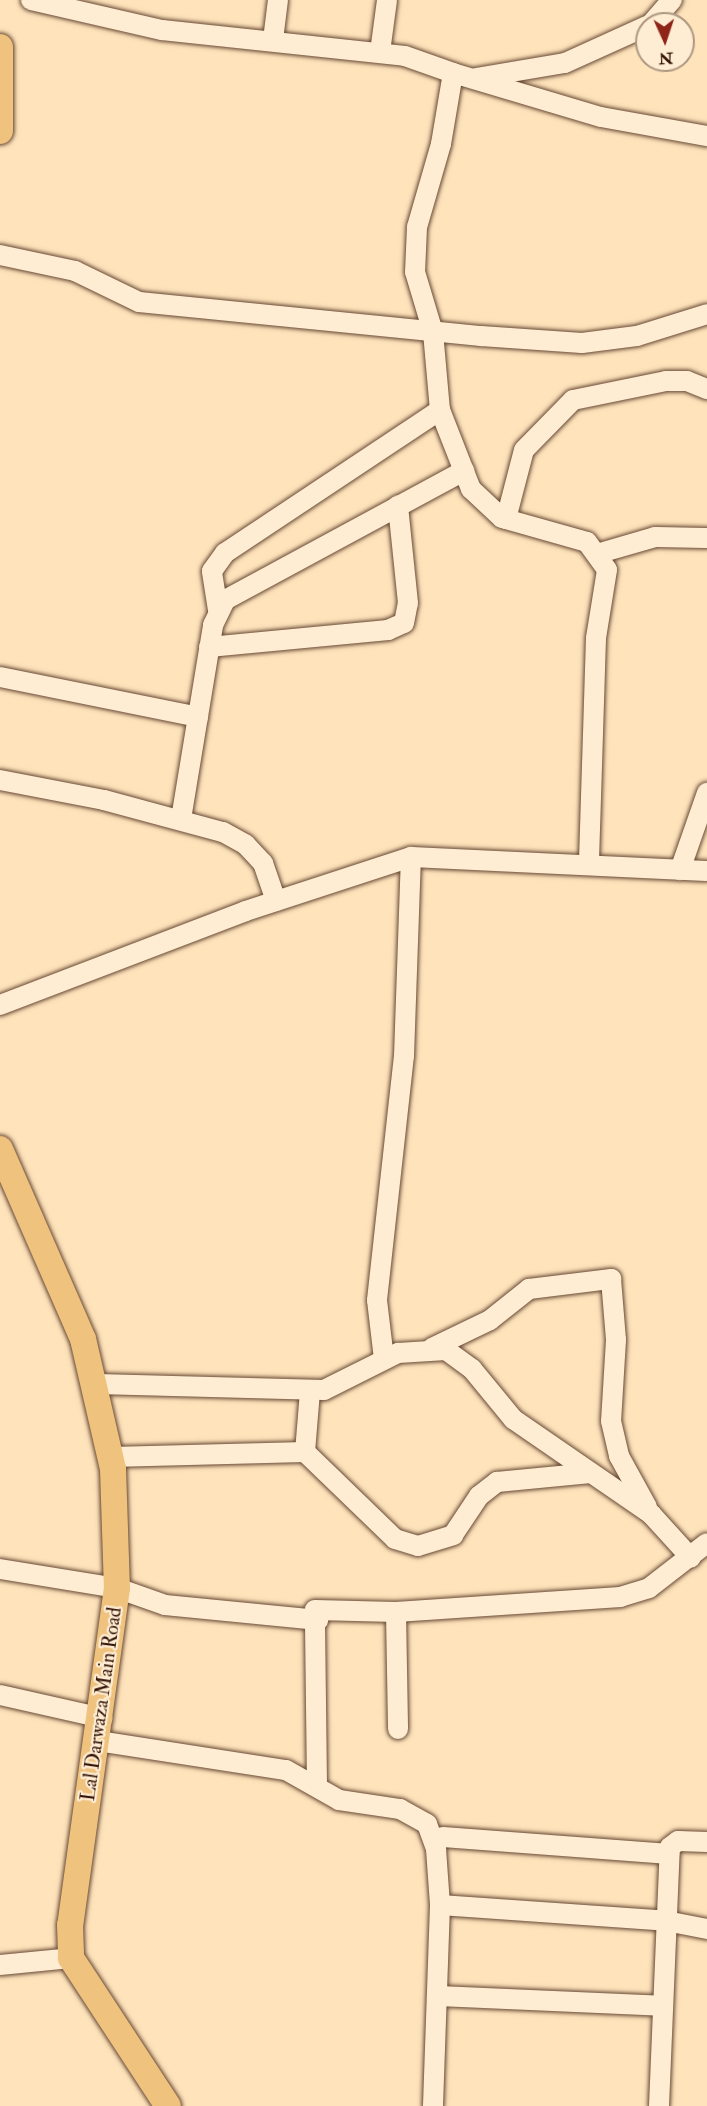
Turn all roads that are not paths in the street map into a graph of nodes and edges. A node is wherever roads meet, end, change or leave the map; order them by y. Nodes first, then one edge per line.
1 (31, 0) edge
2 (279, 0) edge
3 (387, 0) edge
4 (672, 0) edge
5 (662, 12) edge
6 (635, 32) edge
7 (273, 40) junction
8 (0, 47) edge
9 (380, 52) junction
10 (462, 76) junction
11 (0, 131) edge
12 (707, 136) edge
13 (0, 255) edge
14 (707, 314) edge
15 (433, 332) junction
16 (707, 389) edge
17 (440, 410) junction
18 (464, 471) junction
19 (398, 506) junction
20 (506, 519) junction
21 (707, 538) edge
22 (600, 553) junction
23 (218, 610) junction
24 (209, 647) junction
25 (0, 677) edge
26 (198, 717) junction
27 (0, 780) edge
28 (707, 792) edge
29 (181, 819) junction
30 (411, 857) junction
31 (590, 865) junction
32 (680, 870) junction
33 (707, 872) edge
34 (276, 901) junction
35 (0, 1005) edge
36 (0, 1149) edge
37 (432, 1347) junction
38 (384, 1359) junction
39 (97, 1384) junction
40 (310, 1391) junction
41 (305, 1452) junction
42 (111, 1457) junction
43 (591, 1473) junction
44 (651, 1514) junction
45 (707, 1544) edge
46 (691, 1558) junction
47 (0, 1569) edge
48 (117, 1588) junction
49 (396, 1612) junction
50 (316, 1620) junction
51 (0, 1695) edge
52 (100, 1729) junction
53 (398, 1729) dead end
54 (317, 1786) junction
55 (443, 1837) dead end
56 (707, 1842) edge
57 (669, 1854) junction
58 (440, 1905) junction
59 (666, 1921) junction
60 (707, 1929) edge
61 (71, 1958) junction
62 (0, 1965) edge
63 (437, 1996) junction
64 (663, 2006) junction
65 (168, 2106) edge
66 (433, 2106) edge
67 (659, 2106) edge

1 - 7 street
2 - 7 street
3 - 9 street
4 - 5 street
6 - 10 street
7 - 9 street
8 - 11 main road
9 - 10 street
10 - 12 street
10 - 15 street
13 - 15 street
14 - 15 street
15 - 17 street
16 - 20 street
17 - 18 street
17 - 23 street
18 - 19 street
18 - 20 street
19 - 23 street
19 - 24 street
20 - 22 street
21 - 22 street
22 - 31 street
23 - 24 street
24 - 26 street
25 - 26 street
26 - 29 street
27 - 29 street
28 - 32 street
29 - 34 street
30 - 31 street
30 - 34 street
30 - 38 street
31 - 32 street
32 - 33 street
34 - 35 street
36 - 39 main road, Lal Darwaza Main Road
37 - 38 street
37 - 43 street
37 - 44 street
38 - 40 street
39 - 40 street
39 - 42 main road, Lal Darwaza Main Road
40 - 41 street
41 - 42 street
41 - 43 street
42 - 48 main road, Lal Darwaza Main Road
43 - 44 street
44 - 46 street
45 - 46 street
46 - 49 street
47 - 48 street
48 - 50 street
48 - 52 main road, Lal Darwaza Main Road
49 - 50 street
49 - 53 street
50 - 54 street
51 - 52 street
52 - 54 street
52 - 61 main road, Lal Darwaza Main Road
54 - 58 street
55 - 57 street
56 - 57 street
57 - 59 street
58 - 59 street
58 - 63 street
59 - 60 street
59 - 64 street
61 - 62 street
61 - 65 main road
63 - 64 street
63 - 66 street
64 - 67 street

